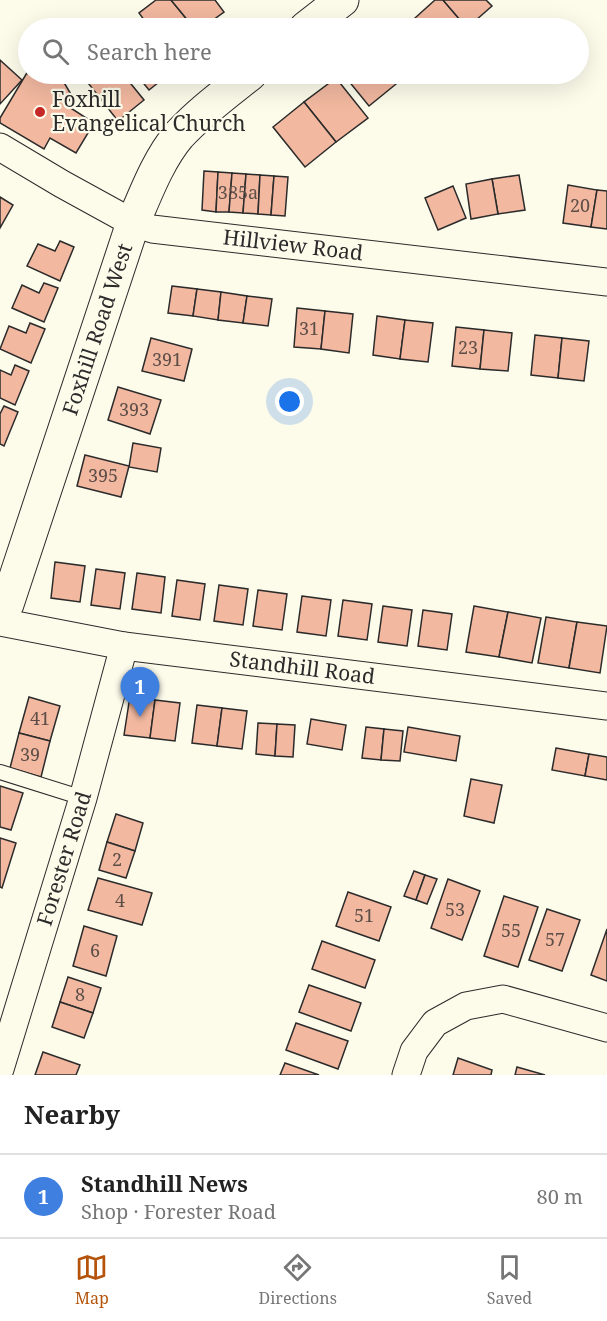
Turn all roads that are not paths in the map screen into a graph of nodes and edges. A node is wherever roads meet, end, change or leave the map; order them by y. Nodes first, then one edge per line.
1 (342, 0) edge
2 (319, 18) edge
3 (238, 84) edge
4 (0, 147) edge
5 (134, 223) junction
6 (607, 282) edge
7 (0, 617) edge
8 (0, 622) edge
9 (124, 646) junction
10 (607, 706) edge
11 (0, 772) edge
12 (83, 798) junction
13 (607, 1028) edge
14 (0, 1069) edge
15 (406, 1075) edge

1 - 2 street
3 - 5 street, Foxhill Road West
4 - 5 street, Hillview Road
5 - 6 street, Hillview Road
5 - 7 street, Foxhill Road West
8 - 9 street, Standhill Road
9 - 10 street, Standhill Road
9 - 12 street, Forester Road
11 - 12 lane
12 - 14 street, Forester Road
13 - 15 street

